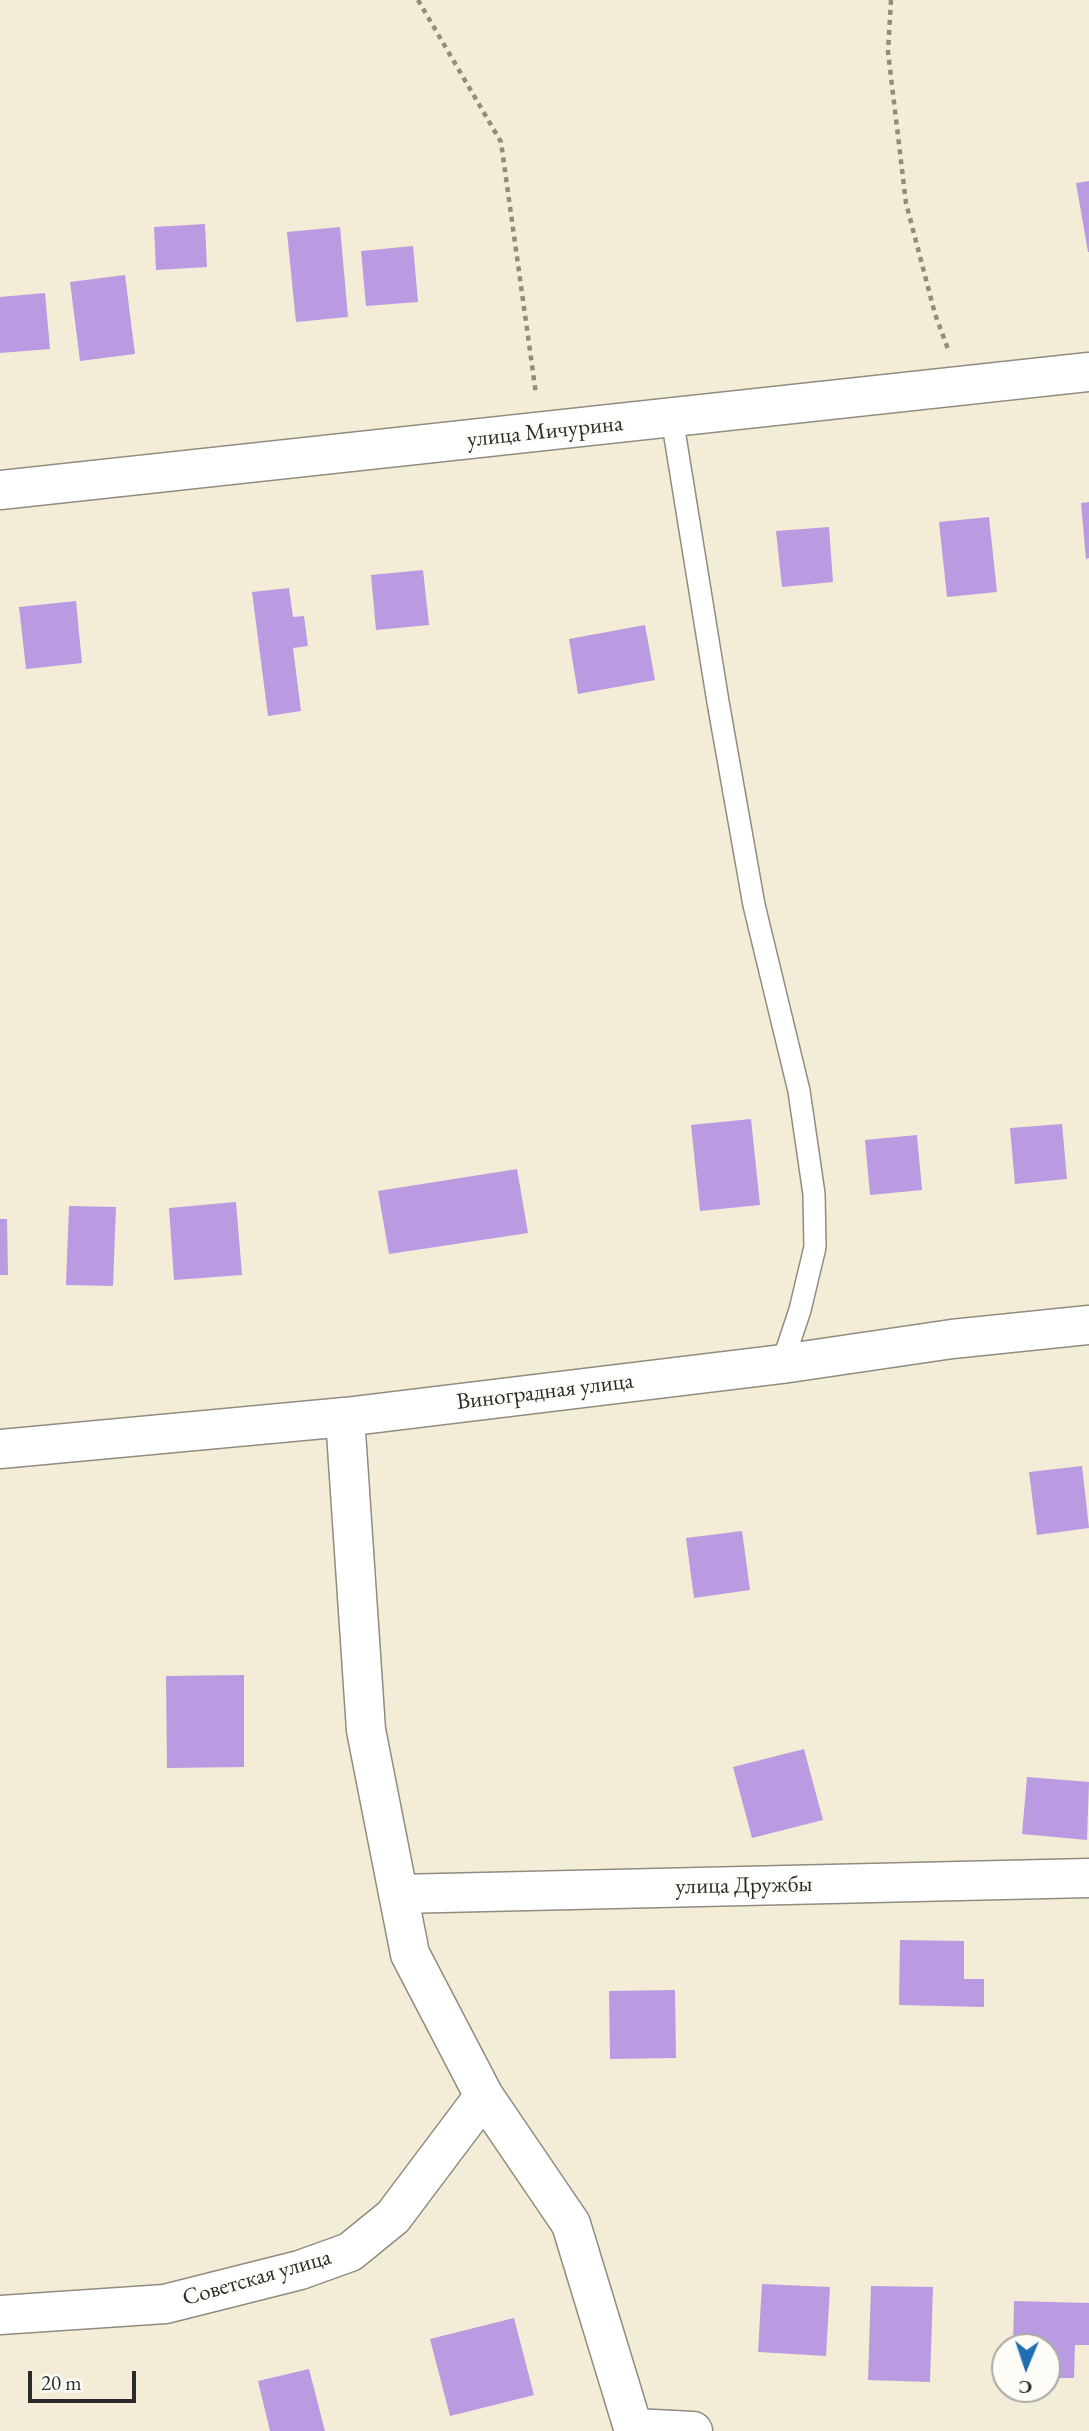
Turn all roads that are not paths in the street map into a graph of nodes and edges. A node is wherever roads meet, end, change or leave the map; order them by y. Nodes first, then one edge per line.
1 (1089, 372) edge
2 (672, 418) junction
3 (0, 490) edge
4 (1089, 1325) edge
5 (782, 1363) junction
6 (345, 1417) junction
7 (0, 1449) edge
8 (1089, 1878) edge
9 (398, 1894) junction
10 (484, 2096) junction
11 (0, 2315) edge
12 (634, 2430) edge
13 (693, 2431) edge

1 - 2 street, улица Мичурина
2 - 3 street, улица Мичурина
2 - 5 lane
4 - 5 street, Виноградная улица
5 - 6 street, Виноградная улица
6 - 7 street, Виноградная улица
6 - 9 street
8 - 9 street, улица Дружбы
9 - 10 street
10 - 11 street, Советская улица
10 - 12 street
12 - 13 street

